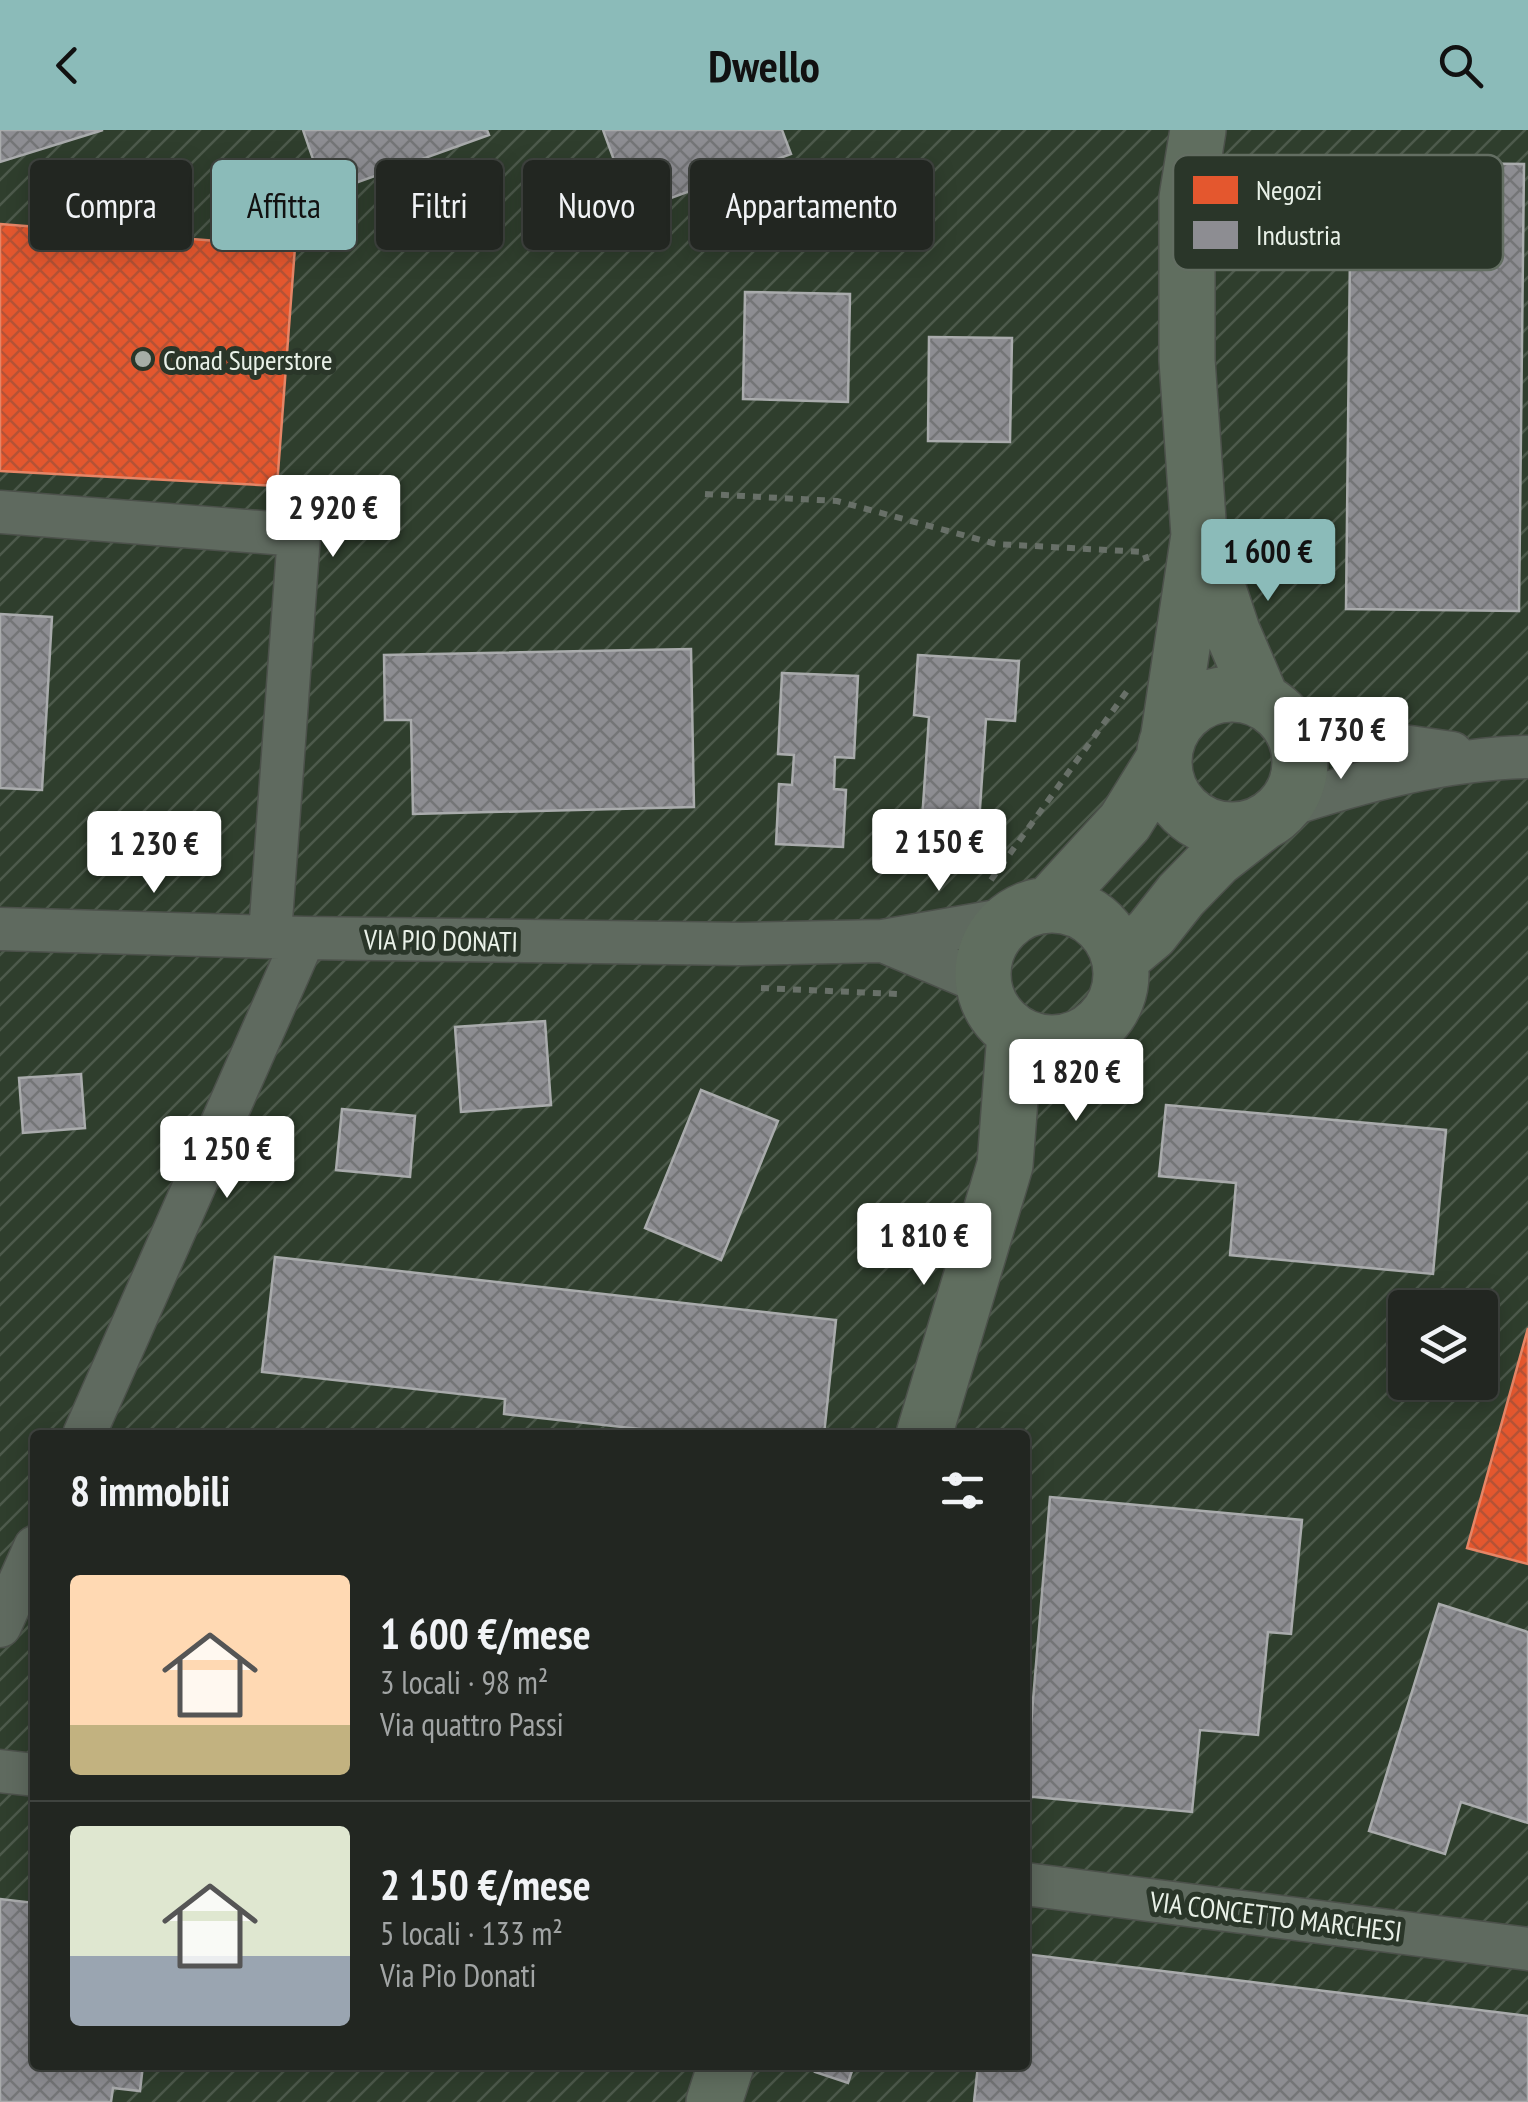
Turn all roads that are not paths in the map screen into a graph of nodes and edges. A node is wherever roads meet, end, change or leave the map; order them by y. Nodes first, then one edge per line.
1 (1198, 130) edge
2 (1194, 155) edge
3 (1187, 270) edge
4 (0, 512) edge
5 (1199, 535) junction
6 (1273, 709) junction
7 (1167, 747) junction
8 (1510, 758) edge
9 (1272, 815) junction
10 (1013, 906) junction
11 (0, 929) edge
12 (287, 936) junction
13 (882, 941) junction
14 (1120, 959) junction
15 (983, 982) junction
16 (1015, 1033) junction
17 (1067, 1042) junction
18 (1005, 1166) junction
19 (86, 1430) edge
20 (926, 1430) edge
21 (30, 1557) edge
22 (0, 1626) edge
23 (0, 1771) edge
24 (30, 1774) edge
25 (1030, 1885) edge
26 (1528, 1948) edge
27 (724, 2070) edge
28 (714, 2102) edge

1 - 2 main road
3 - 5 main road
4 - 12 street
5 - 6 main road
5 - 7 main road
6 - 7 main road
6 - 8 street
6 - 9 main road
7 - 9 main road
7 - 10 main road
8 - 9 street
9 - 14 main road
10 - 13 street, VIA PIO DONATI
10 - 14 main road, VIA PIO DONATI
10 - 15 main road
11 - 12 street, VIA PIO DONATI
12 - 13 street, VIA PIO DONATI
12 - 19 street
13 - 15 street, VIA PIO DONATI
14 - 17 main road
15 - 16 main road
16 - 17 main road
16 - 18 main road
17 - 18 main road
18 - 20 main road
21 - 22 street
23 - 24 street
25 - 26 street, VIA CONCETTO MARCHESI
27 - 28 main road

